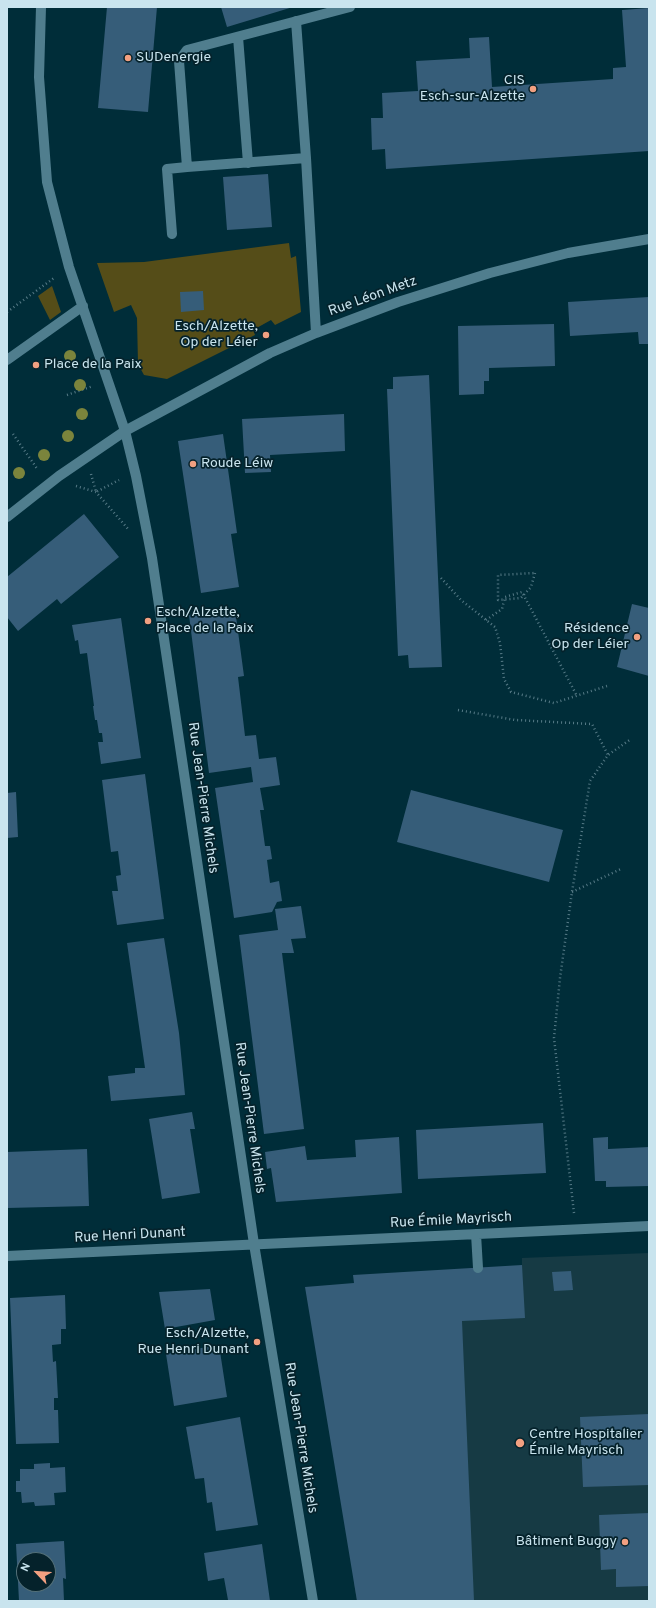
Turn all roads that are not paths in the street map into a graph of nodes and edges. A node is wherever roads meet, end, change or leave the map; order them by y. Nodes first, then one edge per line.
1 (41, 7) edge
2 (350, 7) edge
3 (296, 21) junction
4 (238, 37) junction
5 (306, 158) junction
6 (248, 162) junction
7 (187, 167) junction
8 (172, 234) dead end
9 (649, 239) edge
10 (83, 306) junction
11 (316, 333) junction
12 (7, 360) edge
13 (125, 430) junction
14 (7, 517) edge
15 (649, 1226) edge
16 (476, 1234) junction
17 (254, 1244) junction
18 (7, 1256) edge
19 (478, 1268) dead end
20 (313, 1601) edge

1 - 10 street, Rue Jean-Pierre Michels
2 - 3 street
3 - 4 street
3 - 5 street
4 - 6 street
4 - 7 street
5 - 6 street
5 - 11 street
6 - 7 street
7 - 8 street
9 - 11 street, Rue Léon Metz
10 - 12 street
10 - 13 street, Rue Jean-Pierre Michels
11 - 13 street, Rue Léon Metz
13 - 14 street
13 - 17 street, Rue Jean-Pierre Michels
15 - 16 street, Rue Émile Mayrisch
16 - 17 street, Rue Émile Mayrisch
16 - 19 street
17 - 18 street, Rue Henri Dunant
17 - 20 street, Rue Jean-Pierre Michels

